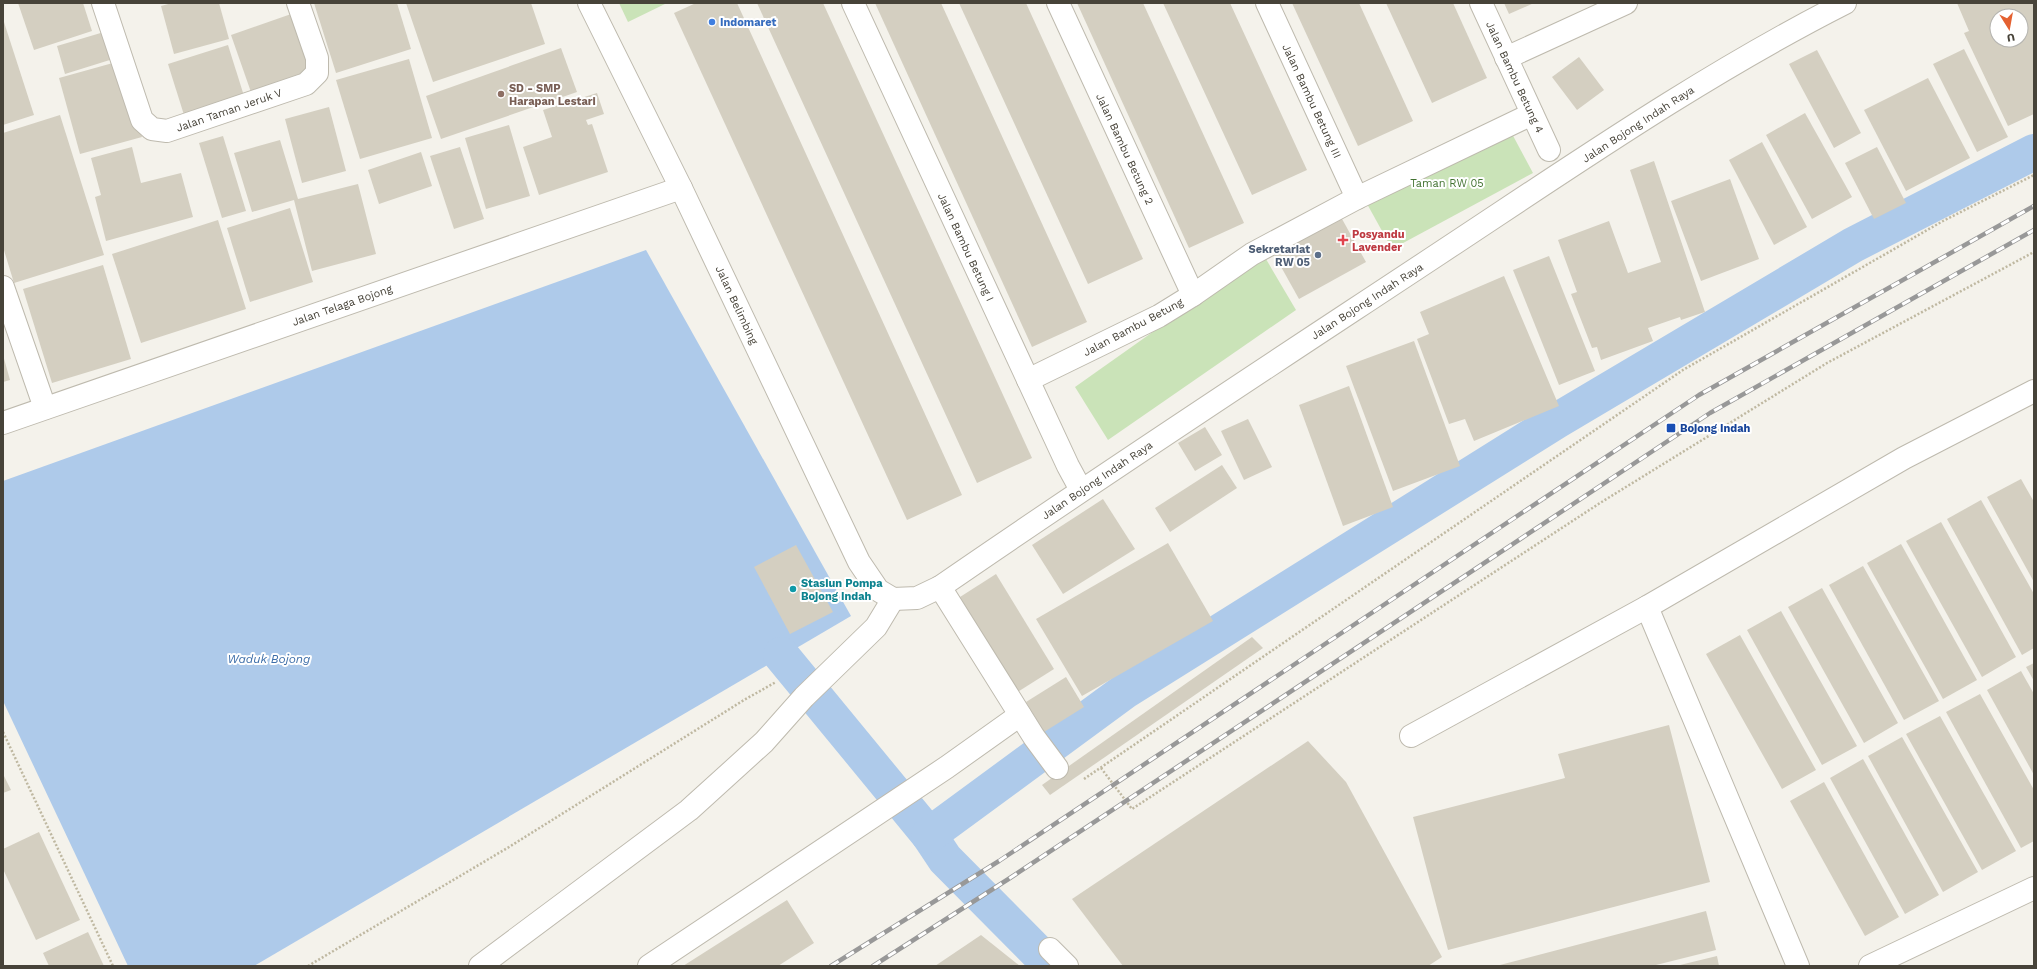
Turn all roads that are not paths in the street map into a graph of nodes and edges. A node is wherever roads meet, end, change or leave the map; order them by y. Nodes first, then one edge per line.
1 (102, 3) edge
2 (298, 3) edge
3 (589, 3) edge
4 (853, 3) edge
5 (1058, 3) edge
6 (1267, 3) edge
7 (1481, 3) edge
8 (1626, 3) edge
9 (1845, 3) edge
10 (1506, 58) junction
11 (1532, 114) junction
12 (1549, 150) dead end
13 (681, 188) junction
14 (1357, 198) junction
15 (3, 287) edge
16 (1193, 295) junction
17 (1028, 380) junction
18 (2034, 391) edge
19 (45, 408) junction
20 (3, 423) edge
21 (1081, 490) junction
22 (940, 587) junction
23 (893, 599) junction
24 (1647, 608) junction
25 (1020, 714) junction
26 (1412, 736) dead end
27 (1054, 764) dead end
28 (2034, 888) edge
29 (1050, 949) dead end
30 (480, 966) edge
31 (649, 966) edge
32 (1067, 966) edge
33 (1798, 966) edge
34 (1870, 966) edge

1 - 2 street, Jalan Taman Jeruk V
3 - 13 street, Jalan Belimbing
4 - 17 street, Jalan Bambu Betung I
5 - 16 street, Jalan Bambu Betung 2
6 - 14 street, Jalan Bambu Betung III
7 - 10 street, Jalan Bambu Betung 4
8 - 10 street
9 - 21 street, Jalan Bojong Indah Raya
10 - 11 street, Jalan Bambu Betung 4
11 - 12 street, Jalan Bambu Betung 4
11 - 14 street, Jalan Bambu Betung
13 - 19 street, Jalan Telaga Bojong
13 - 23 street, Jalan Belimbing
14 - 16 street, Jalan Bambu Betung
15 - 19 street
16 - 17 street, Jalan Bambu Betung
17 - 21 street, Jalan Bambu Betung I
18 - 24 street
19 - 20 street, Jalan Telaga Bojong
21 - 22 street, Jalan Bojong Indah Raya
22 - 23 street, Jalan Bojong Indah Raya
22 - 25 street
23 - 30 street
24 - 26 street
24 - 33 street
25 - 27 street
25 - 31 street
28 - 34 street
29 - 32 street

